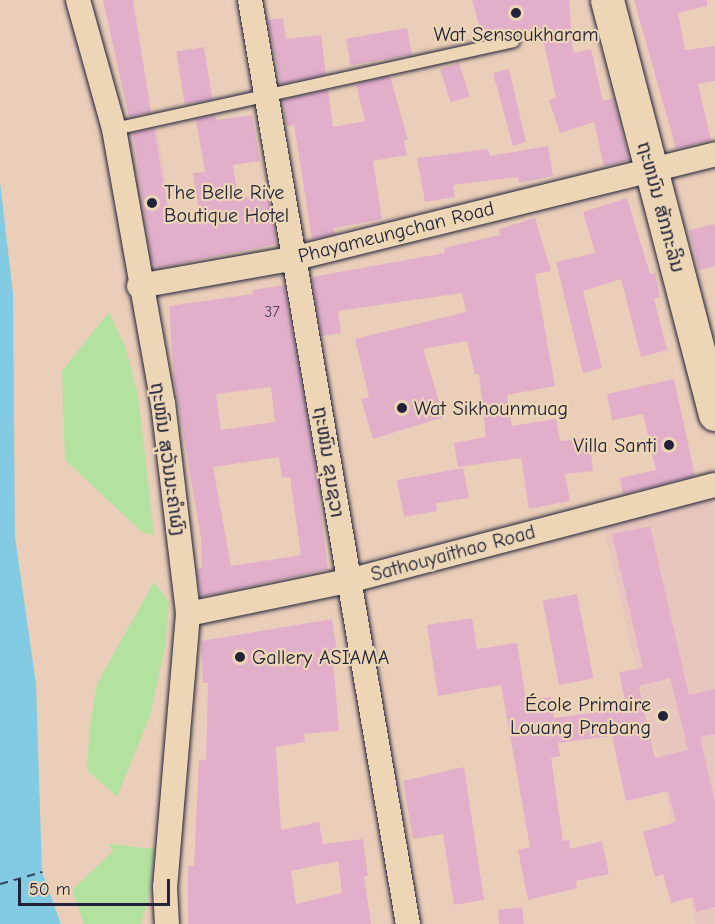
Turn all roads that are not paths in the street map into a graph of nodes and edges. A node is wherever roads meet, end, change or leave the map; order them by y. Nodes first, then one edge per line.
1 (78, 0) edge
2 (250, 0) edge
3 (607, 0) edge
4 (513, 41) dead end
5 (266, 94) junction
6 (114, 129) junction
7 (715, 154) edge
8 (651, 169) junction
9 (296, 258) junction
10 (139, 286) junction
11 (715, 414) edge
12 (715, 485) edge
13 (348, 581) junction
14 (188, 614) junction
15 (167, 924) edge
16 (408, 924) edge

1 - 6 street, ຖະໜົນ ສຸວັນນະຄໍາຜົງ
2 - 5 street, ຖະໜົນ ຂຸນຊວາ
3 - 8 main road, ຖະຫນົນ ສັກກະລິນ
4 - 5 lane
5 - 6 lane
5 - 9 street, ຖະໜົນ ຂຸນຊວາ
6 - 10 street, ຖະໜົນ ສຸວັນນະຄໍາຜົງ
7 - 8 street, Phayameungchan Road
8 - 9 street, Phayameungchan Road
8 - 11 main road, ຖະຫນົນ ສັກກະລິນ
9 - 10 street, Phayameungchan Road
9 - 13 street, ຖະໜົນ ຂຸນຊວາ
10 - 14 street, ຖະໜົນ ສຸວັນນະຄໍາຜົງ
12 - 13 street, Sathouyaithao Road
13 - 14 street, Sathouyaithao Road
13 - 16 street, ຖະໜົນ ຂຸນຊວາ
14 - 15 street, ຖະໜົນ ສຸວັນນະຄໍາຜົງ

